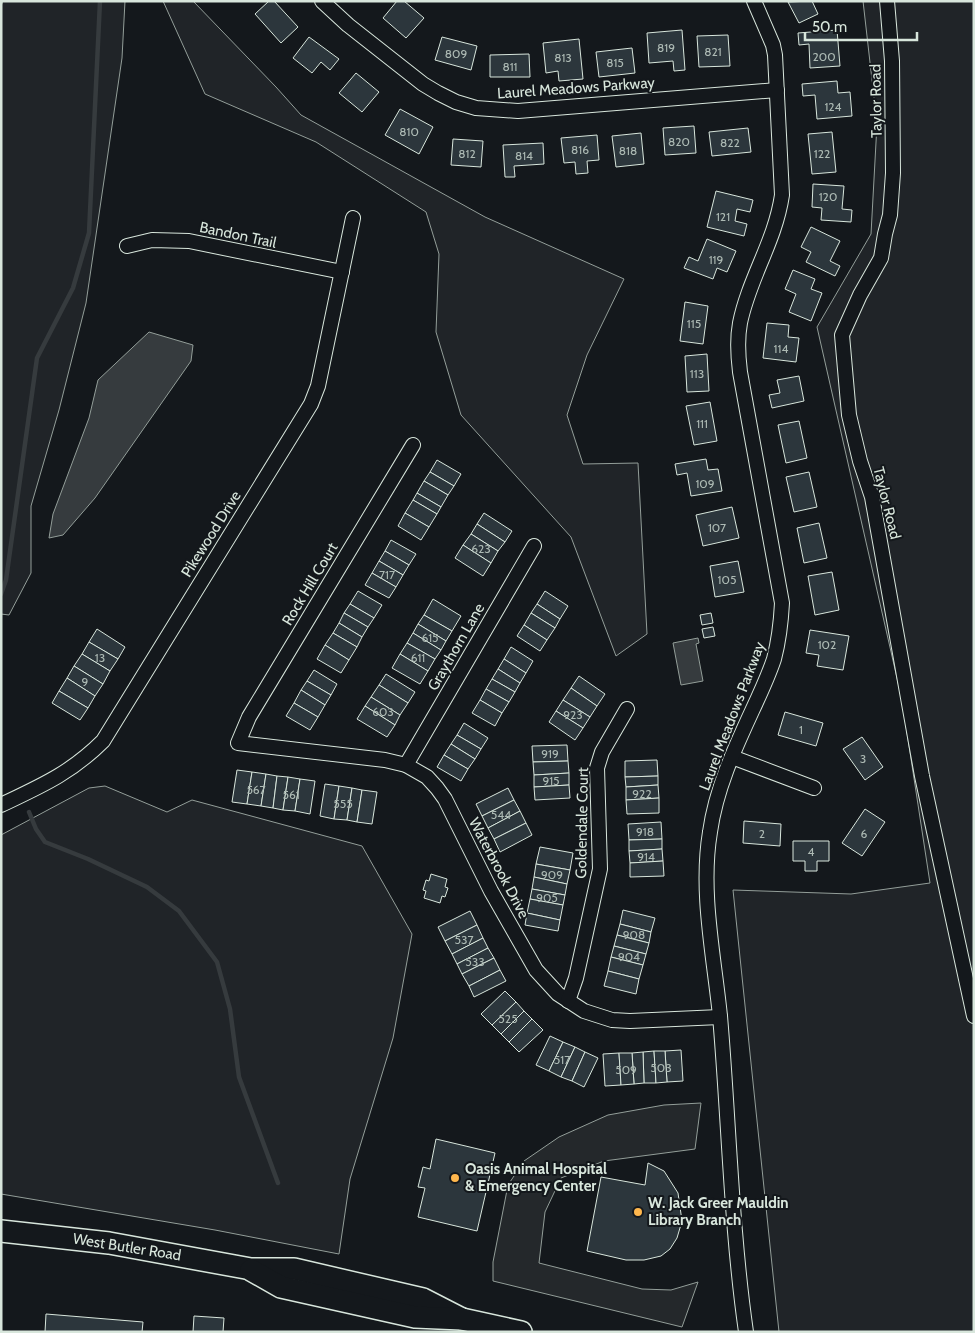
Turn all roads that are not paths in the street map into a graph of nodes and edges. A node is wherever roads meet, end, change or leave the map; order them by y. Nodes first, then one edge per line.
1 (322, 1) edge
2 (754, 1) edge
3 (887, 1) edge
4 (777, 90) junction
5 (353, 218) dead end
6 (127, 246) dead end
7 (342, 272) junction
8 (414, 445) dead end
9 (534, 546) dead end
10 (627, 709) dead end
11 (238, 742) joint
12 (732, 757) junction
13 (406, 765) junction
14 (814, 788) dead end
15 (1, 805) edge
16 (568, 1001) junction
17 (720, 1016) junction
18 (974, 1016) edge
19 (1, 1231) edge
20 (462, 1325) edge
21 (521, 1332) edge
22 (746, 1332) edge

1 - 4 street, Laurel Meadows Parkway
2 - 4 street, Laurel Meadows Parkway
3 - 18 street, Taylor Road
4 - 12 street, Laurel Meadows Parkway
5 - 7 street, Pikewood Drive
6 - 7 street, Bandon Trail
7 - 15 street, Pikewood Drive
8 - 11 street, Rock Hill Court
9 - 13 street, Graythorn Lane
10 - 16 street, Goldendale Court
11 - 13 street, Waterbrook Drive
12 - 14 street
12 - 17 street, Laurel Meadows Parkway
13 - 16 street, Waterbrook Drive
16 - 17 street, Waterbrook Drive
17 - 22 street, Laurel Meadows Parkway
19 - 20 main road, West Butler Road
20 - 21 main road, West Butler Road

